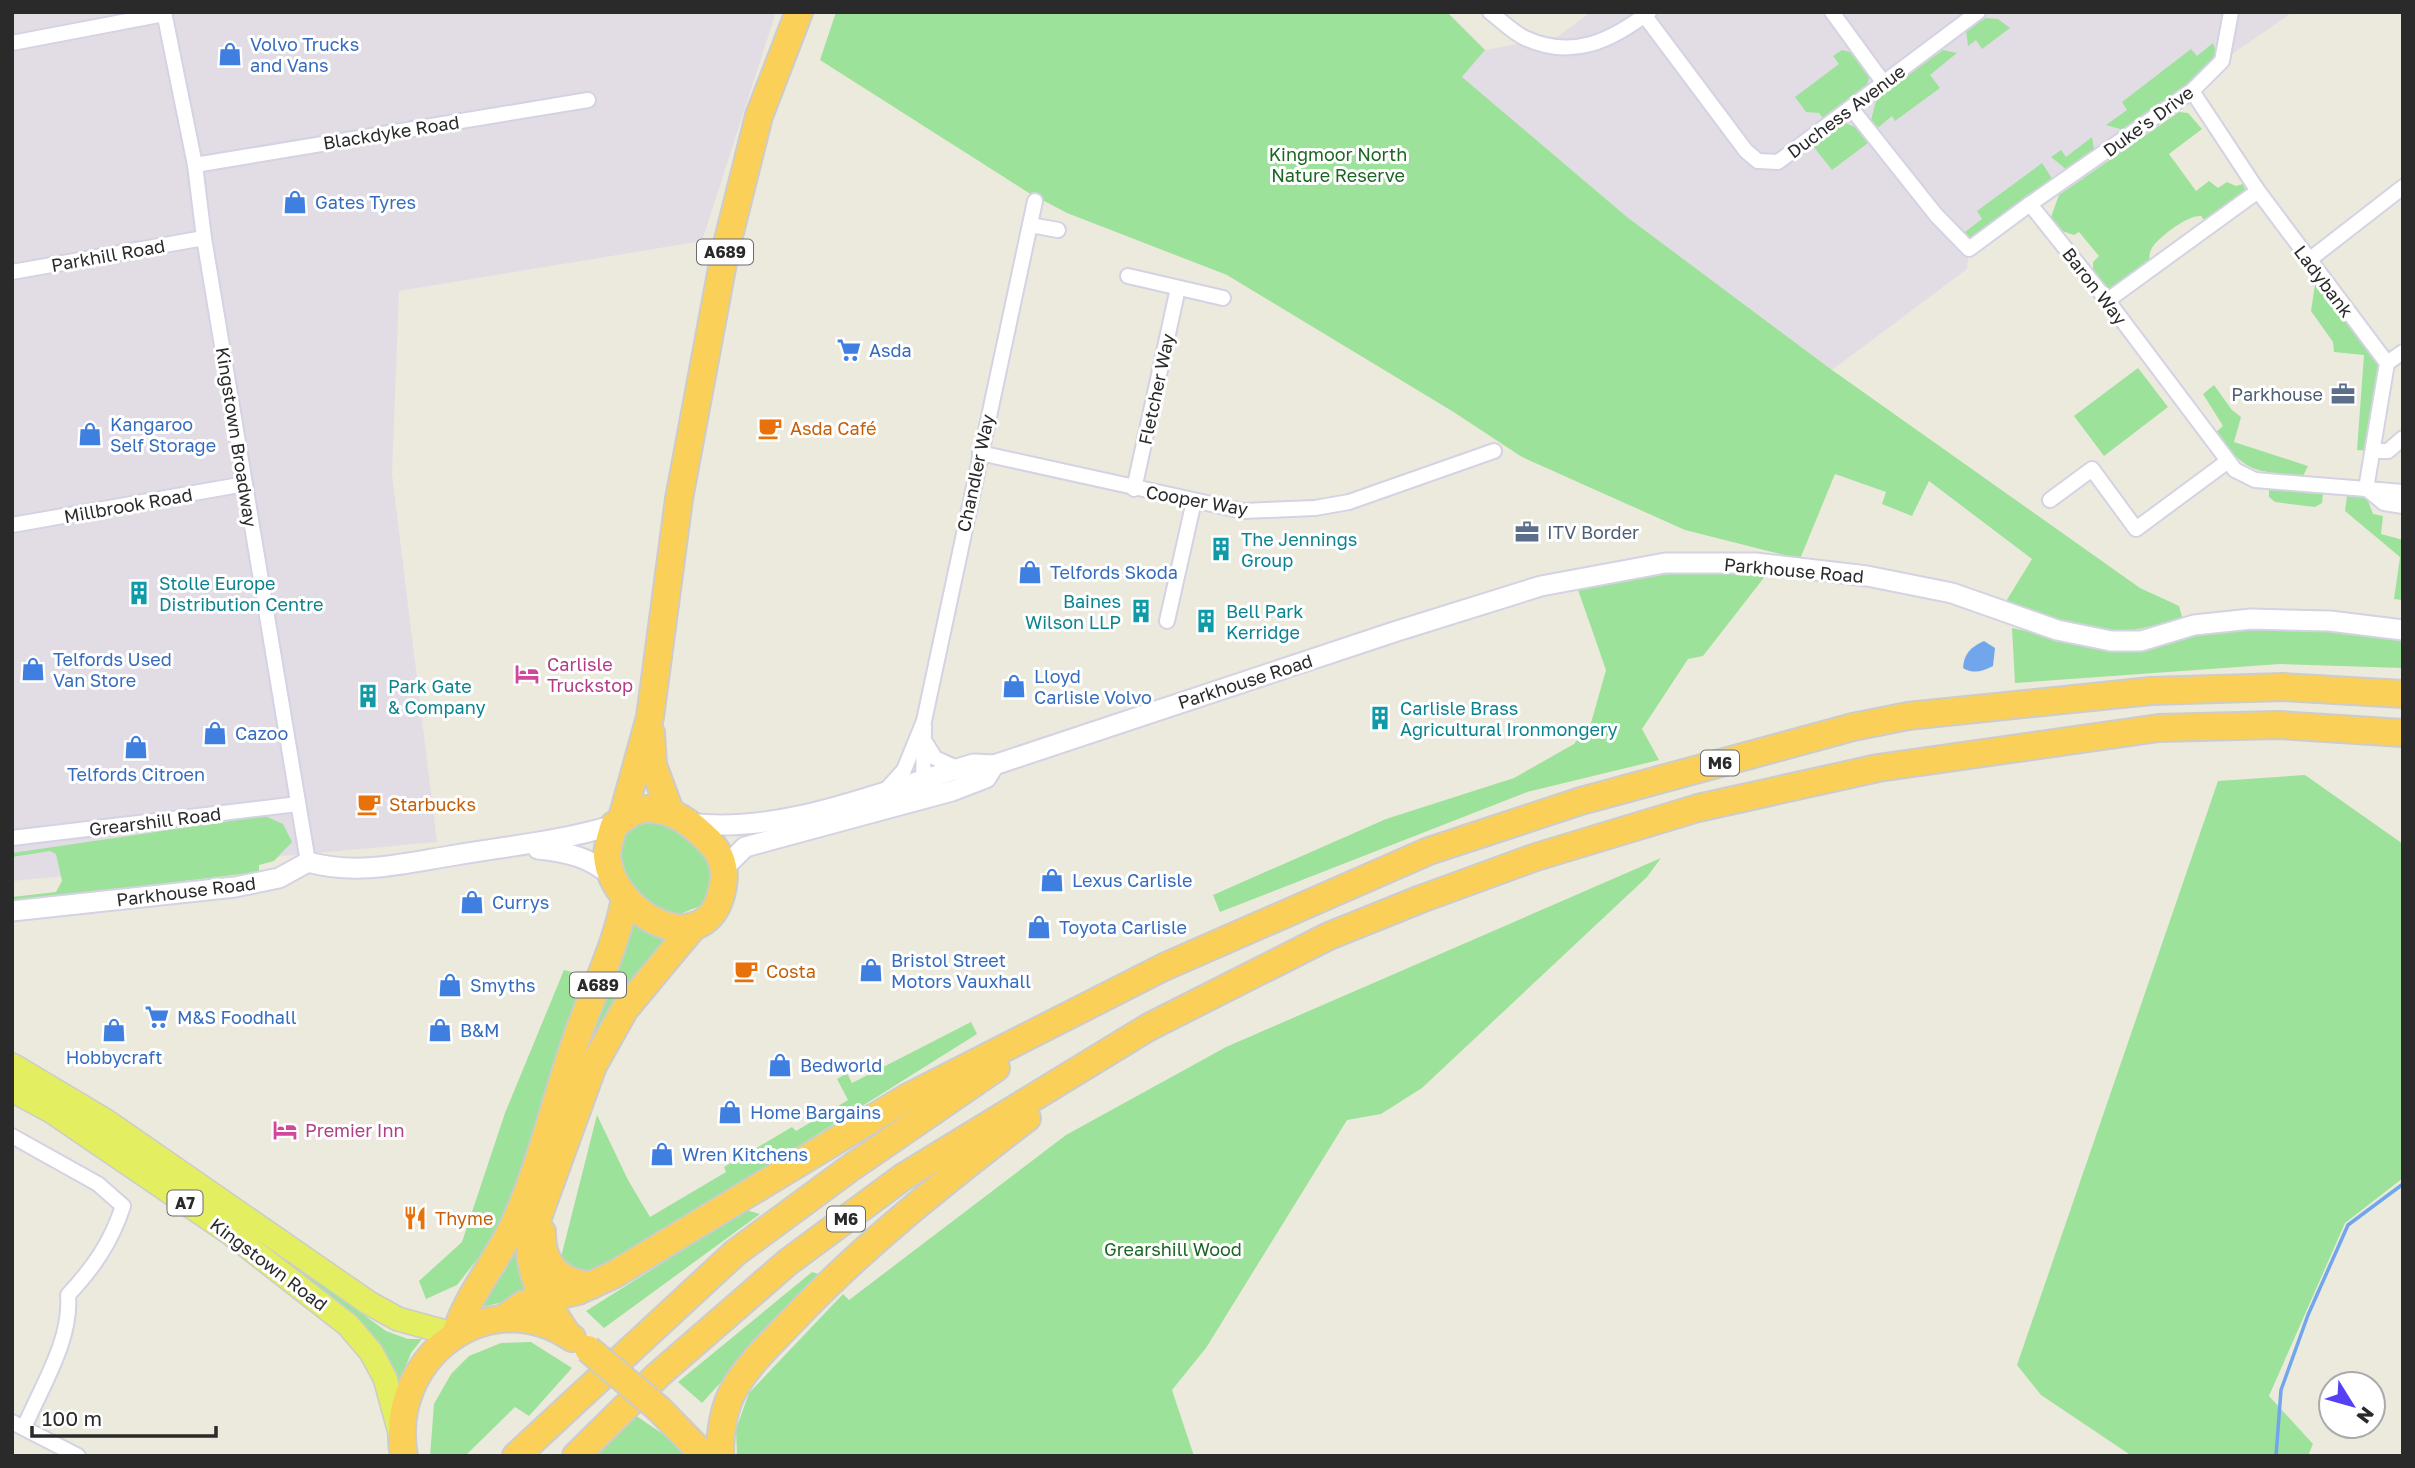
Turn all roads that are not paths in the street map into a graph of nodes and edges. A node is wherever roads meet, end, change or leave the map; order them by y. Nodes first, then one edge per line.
1 (799, 12) edge
2 (1490, 12) edge
3 (1832, 12) edge
4 (1978, 12) edge
5 (2231, 12) edge
6 (164, 13) edge
7 (1647, 14) edge
8 (12, 43) edge
9 (1883, 82) junction
10 (2192, 92) junction
11 (588, 100) dead end
12 (1851, 108) junction
13 (195, 165) junction
14 (2403, 187) edge
15 (2258, 191) junction
16 (1035, 201) dead end
17 (2030, 204) junction
18 (1030, 225) junction
19 (1058, 230) dead end
20 (204, 238) junction
21 (2309, 260) junction
22 (12, 272) edge
23 (1128, 276) dead end
24 (1178, 288) junction
25 (1223, 299) dead end
26 (2108, 300) junction
27 (2403, 352) edge
28 (2387, 363) junction
29 (2403, 438) edge
30 (2373, 451) junction
31 (1494, 452) dead end
32 (979, 453) junction
33 (2228, 461) junction
34 (245, 484) junction
35 (1134, 489) junction
36 (2366, 489) junction
37 (2403, 492) edge
38 (2050, 500) dead end
39 (1194, 501) junction
40 (2403, 506) edge
41 (12, 525) edge
42 (1167, 621) dead end
43 (2403, 630) edge
44 (2403, 694) edge
45 (650, 717) junction
46 (924, 721) junction
47 (2403, 733) edge
48 (925, 742) junction
49 (994, 765) junction
50 (959, 769) junction
51 (915, 783) junction
52 (299, 804) junction
53 (680, 817) junction
54 (618, 821) junction
55 (12, 838) edge
56 (520, 847) junction
57 (308, 862) junction
58 (725, 867) junction
59 (619, 887) junction
60 (12, 911) edge
61 (694, 926) junction
62 (1079, 1012) junction
63 (1149, 1027) junction
64 (12, 1065) edge
65 (12, 1090) edge
66 (12, 1136) edge
67 (543, 1205) junction
68 (592, 1285) junction
69 (544, 1300) junction
70 (507, 1316) junction
71 (454, 1333) junction
72 (578, 1342) junction
73 (18, 1425) edge
74 (402, 1448) edge
75 (78, 1456) edge
76 (516, 1456) edge
77 (576, 1456) edge
78 (705, 1456) edge
79 (720, 1456) edge

1 - 45 highway, A689
2 - 7 street
3 - 9 street
4 - 9 street, Duchess Avenue
5 - 10 street, Duke's Drive
6 - 8 street
6 - 13 street, Kingstown Broadway
7 - 12 street, Duchess Avenue
9 - 12 street, Duchess Avenue
10 - 15 street, Ladybank
10 - 17 street, Duke's Drive
11 - 13 street, Blackdyke Road
12 - 17 street
13 - 20 street, Kingstown Broadway
14 - 21 street
15 - 21 street, Ladybank
15 - 26 street
16 - 18 street, Chandler Way
17 - 26 street, Baron Way
18 - 19 street
18 - 32 street, Chandler Way
20 - 22 street, Parkhill Road
20 - 34 street, Kingstown Broadway
21 - 28 street, Ladybank
23 - 24 street
24 - 25 street
24 - 35 street, Fletcher Way
26 - 33 street, Baron Way
27 - 28 street
28 - 30 street
29 - 30 street
30 - 36 street
31 - 39 street, Cooper Way
32 - 35 street, Cooper Way
32 - 46 street, Chandler Way
33 - 36 street, Baron Way
33 - 38 street
34 - 41 street, Millbrook Road
34 - 52 street, Kingstown Broadway
35 - 39 street, Cooper Way
36 - 37 street, Baron Way
36 - 40 street
39 - 42 street
43 - 49 street, Parkhouse Road
44 - 62 highway, M6
45 - 53 highway, A689
45 - 54 highway, A689
46 - 48 street, Chandler Way
46 - 51 street, Chandler Way
47 - 63 highway, M6
48 - 50 street
48 - 51 street, Chandler Way
49 - 50 street, Parkhouse Road
49 - 51 street, Parkhouse Road
50 - 51 street, Parkhouse Road
51 - 53 street, Parkhouse Road
51 - 58 street, Parkhouse Road
52 - 55 street, Grearshill Road
52 - 57 street, Kingstown Broadway
53 - 54 highway
53 - 58 highway
54 - 56 street
54 - 59 highway
56 - 57 street
56 - 59 street
57 - 60 street, Parkhouse Road
58 - 61 highway
59 - 61 highway
59 - 71 highway, A689
61 - 67 highway, A689
62 - 68 highway, M6
62 - 76 highway, M6
63 - 77 highway, M6
63 - 79 highway, M6
64 - 71 main road, Kingstown Road / A7
65 - 74 main road, Kingstown Road / A7
66 - 73 street
67 - 68 highway
67 - 69 highway, A689
68 - 69 highway, M6
69 - 70 highway
69 - 72 highway, A689
70 - 71 highway
70 - 72 highway
71 - 74 highway
72 - 78 highway, bridge
73 - 75 street

